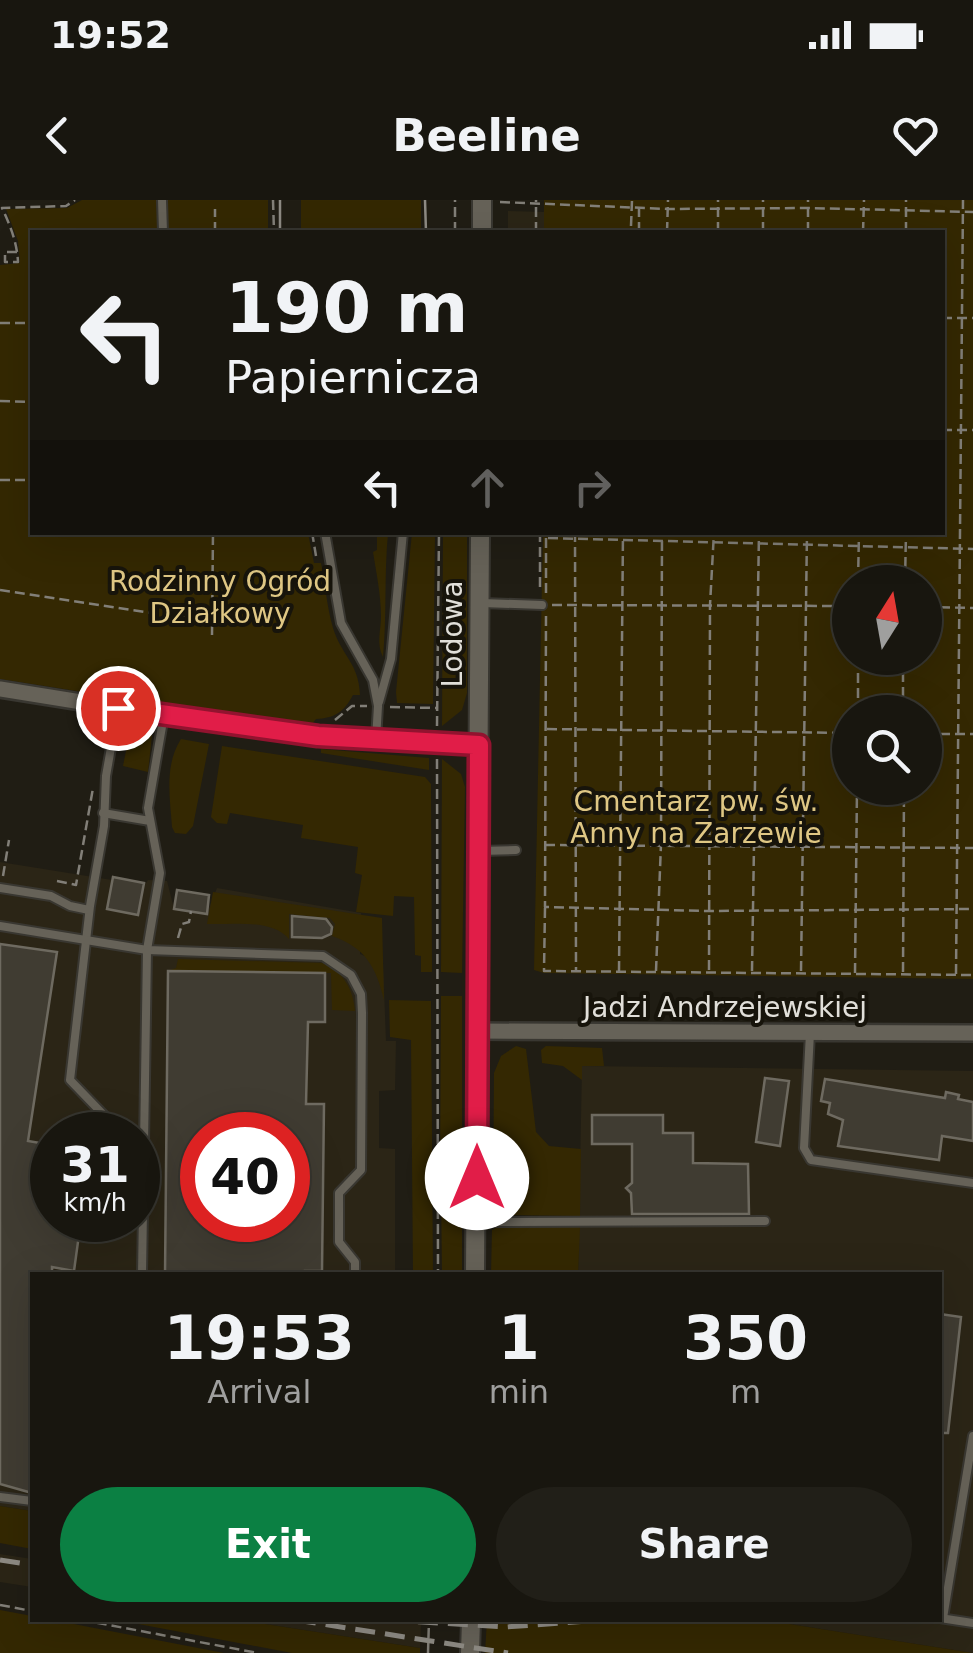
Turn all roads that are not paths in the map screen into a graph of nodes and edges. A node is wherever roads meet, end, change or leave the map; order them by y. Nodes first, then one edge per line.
1 (162, 200) edge
2 (488, 201) edge
3 (163, 230) edge
4 (482, 230) edge
5 (326, 535) edge
6 (402, 535) edge
7 (480, 535) edge
8 (480, 604) junction
9 (543, 605) road end
10 (0, 689) edge
11 (378, 706) junction
12 (118, 708) junction
13 (164, 715) junction
14 (376, 740) junction
15 (479, 745) junction
16 (103, 813) junction
17 (150, 820) junction
18 (516, 850) dead end
19 (478, 851) junction
20 (0, 888) edge
21 (89, 910) junction
22 (0, 926) edge
23 (86, 940) junction
24 (147, 950) junction
25 (477, 1031) junction
26 (810, 1033) junction
27 (973, 1034) edge
28 (101, 1112) edge
29 (142, 1112) edge
30 (973, 1182) edge
31 (476, 1222) junction
32 (765, 1222) dead end
33 (142, 1242) edge
34 (142, 1272) edge
35 (355, 1272) edge
36 (476, 1272) edge
37 (973, 1436) edge
38 (0, 1496) edge
39 (30, 1501) edge
40 (942, 1618) edge
41 (471, 1622) edge
42 (973, 1623) edge
43 (470, 1653) edge

1 - 3 lane
2 - 4 street
5 - 11 lane
6 - 11 lane
7 - 8 street, Lodowa
8 - 9 lane
8 - 15 street, Lodowa
10 - 12 street
11 - 14 lane
12 - 13 street
12 - 16 lane
13 - 14 street
13 - 17 lane
14 - 15 street
15 - 19 street, Lodowa
16 - 17 lane
16 - 21 lane
17 - 24 lane
18 - 19 lane
19 - 25 street, Lodowa
20 - 21 lane
21 - 23 lane
22 - 23 lane
23 - 24 lane
23 - 28 lane
24 - 29 lane
24 - 35 lane
25 - 26 street, Jadzi Andrzejewskiej
25 - 31 street, Lodowa
26 - 27 street, Jadzi Andrzejewskiej
26 - 30 lane
31 - 32 lane
31 - 36 street, Lodowa
33 - 34 lane
37 - 40 lane
38 - 39 lane
40 - 42 lane
41 - 43 street

